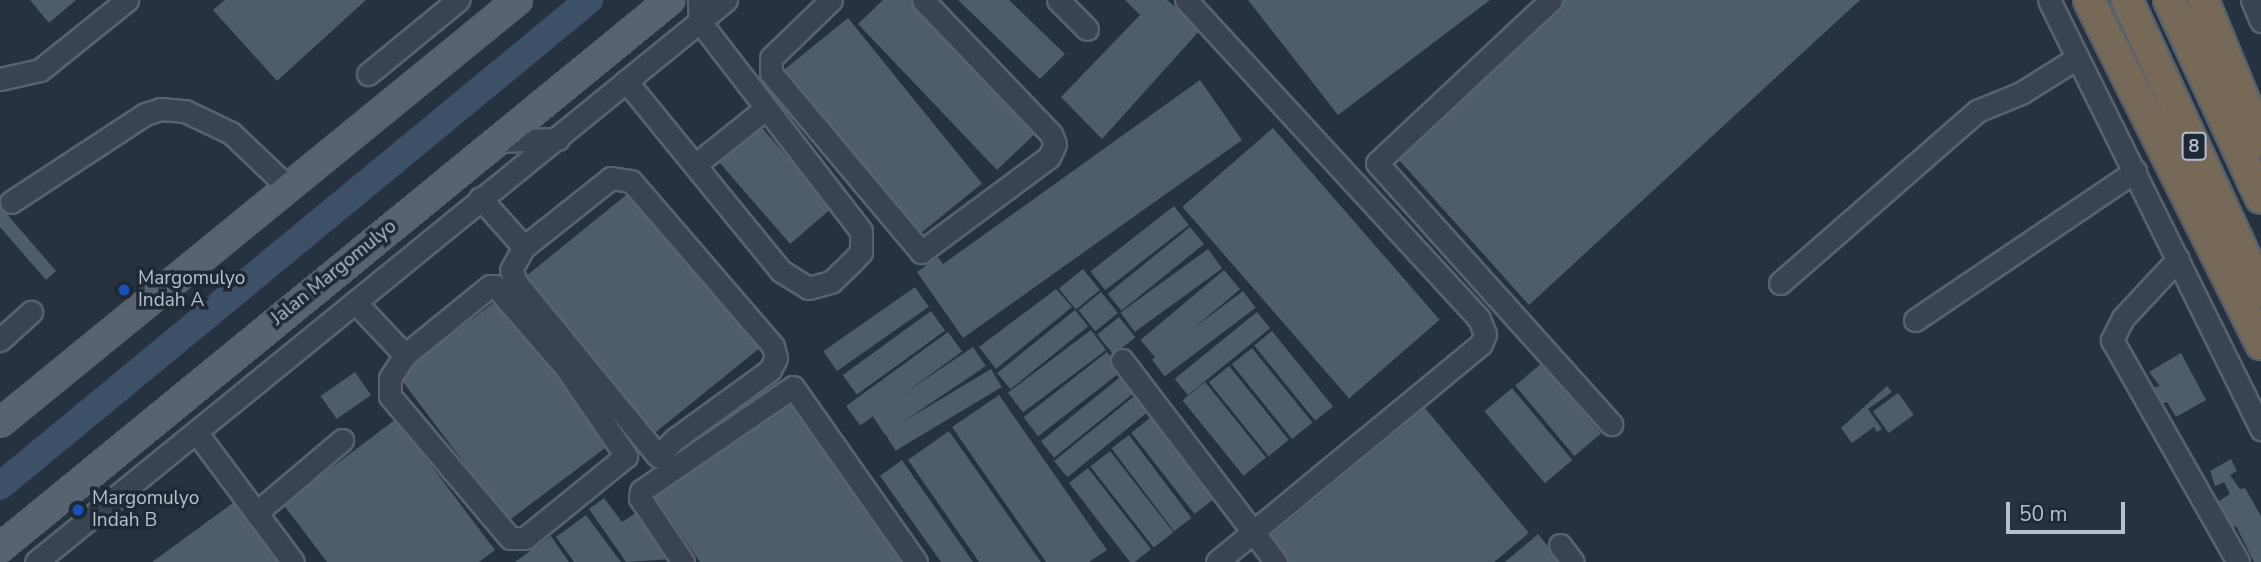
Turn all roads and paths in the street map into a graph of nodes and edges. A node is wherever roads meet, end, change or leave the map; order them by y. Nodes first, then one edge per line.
1 (128, 0) edge
2 (458, 0) edge
3 (518, 0) edge
4 (670, 0) edge
5 (699, 0) edge
6 (726, 0) edge
7 (831, 0) edge
8 (923, 0) edge
9 (1058, 0) edge
10 (1186, 0) edge
11 (1551, 0) edge
12 (2049, 0) edge
13 (2089, 0) edge
14 (2127, 0) edge
15 (2169, 0) edge
16 (2203, 0) edge
17 (2252, 0) edge
18 (2261, 21) edge
19 (700, 22) junction
20 (1087, 29) dead end
21 (2077, 58) junction
22 (368, 75) dead end
23 (0, 79) edge
24 (626, 81) junction
25 (765, 109) junction
26 (558, 139) junction
27 (495, 141) junction
28 (2261, 142) edge
29 (695, 165) junction
30 (2135, 170) junction
31 (289, 188) junction
32 (480, 198) junction
33 (2261, 198) edge
34 (11, 202) dead end
35 (524, 247) junction
36 (2178, 259) junction
37 (1780, 283) dead end
38 (2261, 292) edge
39 (355, 302) junction
40 (31, 312) dead end
41 (1915, 320) dead end
42 (0, 340) edge
43 (2261, 344) edge
44 (405, 355) junction
45 (1122, 360) dead end
46 (0, 423) edge
47 (1611, 424) dead end
48 (2261, 429) edge
49 (196, 432) junction
50 (342, 440) dead end
51 (256, 513) junction
52 (1254, 531) junction
53 (8, 541) edge
54 (38, 562) edge
55 (293, 562) edge
56 (683, 562) edge
57 (916, 562) edge
58 (1217, 562) edge
59 (1276, 562) edge
60 (2238, 562) edge

1 - 23 street
2 - 22 street
3 - 31 main road
4 - 27 main road, Jalan Margomulyo
5 - 19 street
6 - 19 street
7 - 8 street
9 - 20 street
10 - 52 street
11 - 47 street
12 - 21 street
13 - 43 highway
14 - 38 highway, 8
15 - 33 highway, 8
16 - 28 highway
17 - 18 street
19 - 24 street
19 - 25 street
21 - 30 street
21 - 37 street
24 - 26 street
24 - 29 street
25 - 29 street
25 - 29 street
26 - 27 street
26 - 32 street
27 - 53 main road, Jalan Margomulyo
30 - 36 street
30 - 41 street
31 - 34 street
31 - 46 main road
32 - 35 street
32 - 39 street
35 - 35 street
36 - 48 street
36 - 60 street
39 - 44 street
39 - 49 street
40 - 42 street
44 - 44 street
45 - 52 street
49 - 51 street
49 - 54 street
50 - 51 street
51 - 55 street
52 - 58 street
52 - 59 street
53 - 54 street
56 - 57 street

